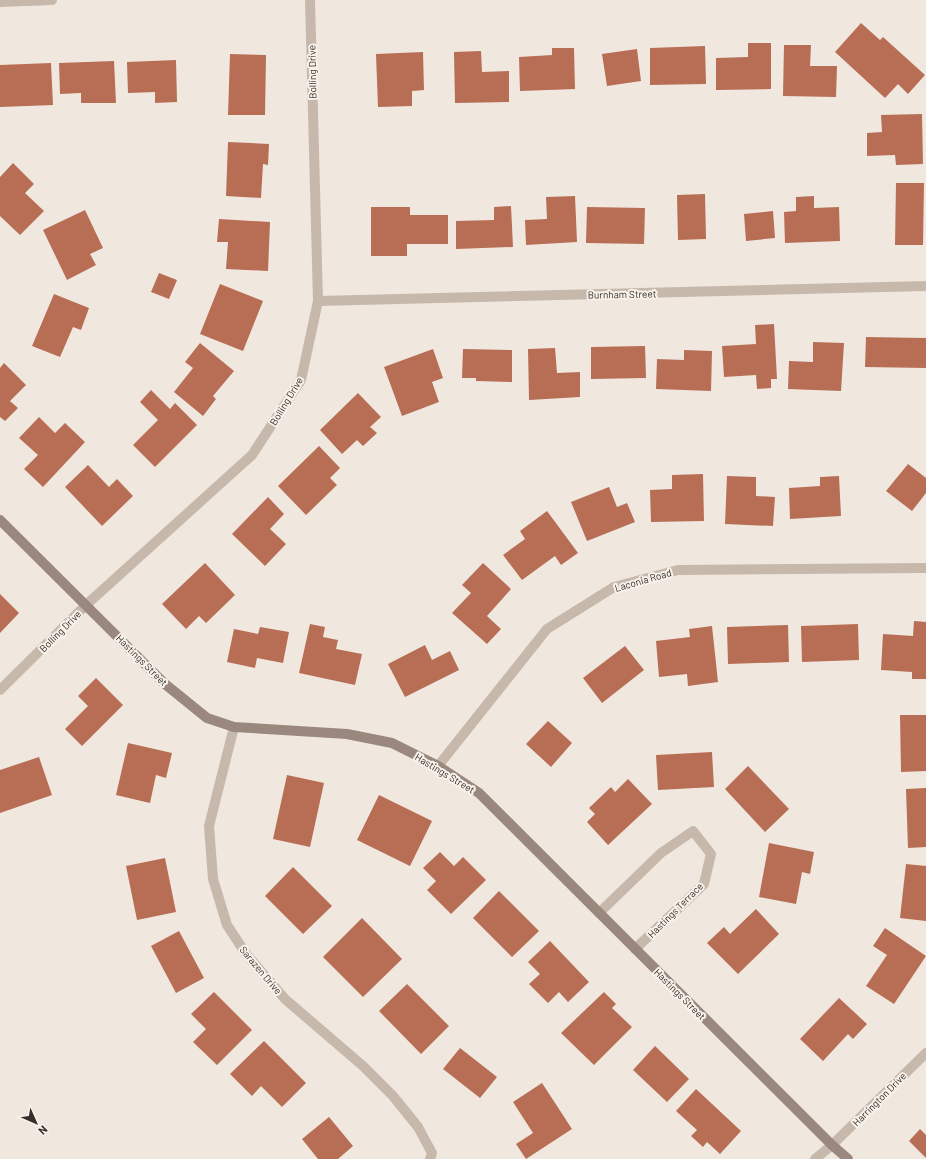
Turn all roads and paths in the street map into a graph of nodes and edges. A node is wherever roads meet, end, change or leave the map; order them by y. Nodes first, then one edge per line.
1 (52, 0) edge
2 (310, 0) edge
3 (0, 2) edge
4 (926, 286) edge
5 (318, 301) junction
6 (0, 520) edge
7 (926, 568) edge
8 (86, 604) junction
9 (0, 690) edge
10 (234, 727) junction
11 (438, 766) junction
12 (599, 913) junction
13 (635, 949) junction
14 (926, 1053) edge
15 (832, 1145) junction
16 (430, 1159) edge
17 (815, 1159) edge
18 (848, 1159) edge

1 - 3 street
2 - 5 street, Bolling Drive
4 - 5 street, Burnham Street
5 - 8 street, Bolling Drive
6 - 8 street, Hastings Street
7 - 11 street, Laconia Road
8 - 9 street, Bolling Drive
8 - 10 street, Hastings Street
10 - 11 street, Hastings Street
10 - 16 street, Sarazen Drive
11 - 12 street, Hastings Street
12 - 13 street, Hastings Street
12 - 13 street, Hastings Terrace
13 - 15 street, Hastings Street
14 - 15 street, Harrington Drive
15 - 17 street, Harrington Drive
15 - 18 street, Hastings Street

